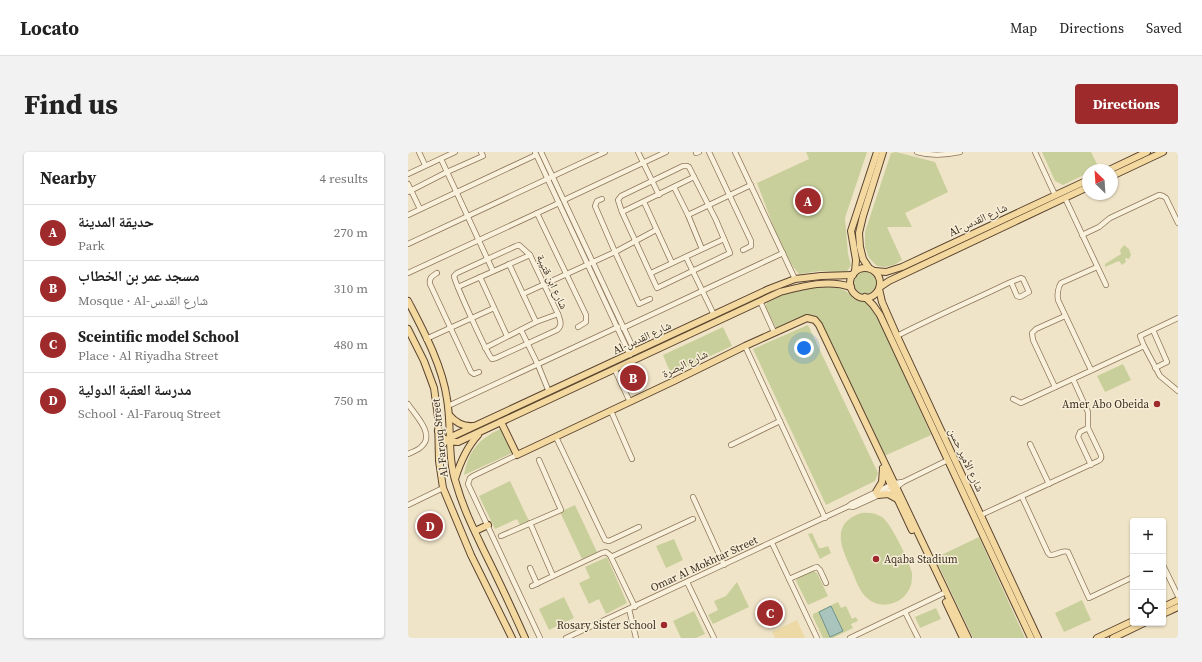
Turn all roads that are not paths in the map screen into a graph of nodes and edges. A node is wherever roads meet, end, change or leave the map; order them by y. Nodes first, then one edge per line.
1 (419, 152) edge
2 (455, 152) edge
3 (481, 152) edge
4 (542, 152) edge
5 (605, 152) edge
6 (638, 152) edge
7 (666, 152) edge
8 (709, 152) edge
9 (735, 152) edge
10 (877, 152) edge
11 (883, 152) edge
12 (917, 152) edge
13 (960, 152) edge
14 (1035, 152) edge
15 (1147, 152) edge
16 (1163, 152) edge
17 (536, 153) edge
18 (441, 159) junction
19 (643, 163) junction
20 (425, 165) junction
21 (1118, 166) edge
22 (447, 172) junction
23 (1118, 173) edge
24 (408, 174) edge
25 (552, 177) junction
26 (694, 178) junction
27 (548, 179) junction
28 (651, 181) junction
29 (1082, 183) edge
30 (408, 184) edge
31 (750, 185) junction
32 (674, 187) junction
33 (1082, 190) edge
34 (410, 192) edge
35 (457, 192) junction
36 (658, 195) junction
37 (1055, 195) junction
38 (729, 196) junction
39 (1064, 198) junction
40 (602, 199) dead end
41 (562, 202) junction
42 (644, 202) junction
43 (708, 205) junction
44 (420, 209) junction
45 (622, 212) junction
46 (537, 213) junction
47 (408, 215) edge
48 (688, 215) junction
49 (468, 217) junction
50 (1178, 223) edge
51 (656, 230) junction
52 (984, 232) junction
53 (1082, 235) junction
54 (724, 239) junction
55 (479, 240) junction
56 (636, 240) junction
57 (408, 244) edge
58 (702, 249) junction
59 (743, 250) dead end
60 (615, 252) junction
61 (783, 253) junction
62 (530, 255) junction
63 (686, 257) junction
64 (488, 259) junction
65 (593, 261) junction
66 (672, 263) junction
67 (509, 264) junction
68 (588, 264) junction
69 (1097, 267) junction
70 (872, 270) junction
71 (493, 271) junction
72 (693, 271) junction
73 (408, 273) edge
74 (438, 273) dead end
75 (650, 273) junction
76 (566, 274) junction
77 (854, 274) junction
78 (480, 277) junction
79 (795, 278) junction
80 (1011, 282) dead end
81 (543, 284) junction
82 (1106, 285) dead end
83 (458, 287) junction
84 (851, 287) junction
85 (879, 288) junction
86 (703, 291) junction
87 (523, 294) junction
88 (865, 297) junction
89 (650, 299) dead end
90 (408, 301) edge
91 (760, 301) junction
92 (494, 308) junction
93 (558, 314) junction
94 (714, 315) junction
95 (1065, 316) junction
96 (472, 318) junction
97 (1178, 318) edge
98 (536, 322) junction
99 (578, 326) dead end
100 (620, 327) junction
101 (450, 328) junction
102 (408, 329) edge
103 (520, 330) junction
104 (1153, 330) junction
105 (774, 332) junction
106 (685, 333) junction
107 (675, 334) junction
108 (507, 336) junction
109 (897, 336) junction
110 (426, 339) junction
111 (679, 340) junction
112 (527, 344) junction
113 (745, 346) junction
114 (1144, 346) junction
115 (486, 348) junction
116 (632, 354) junction
117 (538, 364) junction
118 (1155, 368) junction
119 (615, 370) junction
120 (1090, 370) junction
121 (479, 372) dead end
122 (593, 372) junction
123 (585, 375) junction
124 (596, 378) junction
125 (1073, 379) junction
126 (587, 383) junction
127 (1055, 387) junction
128 (549, 392) junction
129 (1178, 392) edge
130 (1013, 399) dead end
131 (630, 402) junction
132 (408, 404) edge
133 (448, 406) junction
134 (611, 411) junction
135 (449, 415) junction
136 (862, 419) junction
137 (933, 419) junction
138 (780, 421) junction
139 (501, 422) junction
140 (476, 426) junction
141 (1088, 428) junction
142 (438, 431) junction
143 (480, 432) junction
144 (556, 437) junction
145 (448, 440) junction
146 (1030, 444) dead end
147 (731, 445) dead end
148 (439, 448) junction
149 (408, 454) edge
150 (517, 455) junction
151 (632, 459) dead end
152 (539, 460) dead end
153 (948, 460) junction
154 (1091, 465) junction
155 (883, 468) junction
156 (455, 479) junction
157 (1049, 484) junction
158 (894, 486) junction
159 (443, 488) junction
160 (877, 494) junction
161 (693, 497) dead end
162 (1022, 497) junction
163 (898, 499) junction
164 (408, 504) edge
165 (981, 515) junction
166 (825, 518) junction
167 (692, 519) dead end
168 (530, 523) junction
169 (488, 525) junction
170 (639, 527) dead end
171 (475, 532) junction
172 (502, 536) dead end
173 (772, 543) junction
174 (995, 553) junction
175 (612, 557) junction
176 (724, 565) junction
177 (530, 568) dead end
178 (1166, 571) edge
179 (553, 576) junction
180 (1130, 578) edge
181 (789, 579) junction
182 (687, 582) junction
183 (826, 582) dead end
184 (944, 593) junction
185 (1178, 596) edge
186 (1178, 600) edge
187 (1166, 606) edge
188 (635, 607) junction
189 (1178, 607) edge
190 (629, 609) junction
191 (905, 612) junction
192 (1166, 613) edge
193 (1130, 622) edge
194 (1138, 626) edge
195 (512, 638) edge
196 (525, 638) edge
197 (540, 638) edge
198 (566, 638) edge
199 (636, 638) edge
200 (714, 638) edge
201 (817, 638) edge
202 (850, 638) edge
203 (918, 638) edge
204 (963, 638) edge
205 (968, 638) edge
206 (1031, 638) edge
207 (1038, 638) edge
208 (1097, 638) edge
209 (1115, 638) edge

1 - 20 street
2 - 18 street
3 - 22 street
4 - 25 street
5 - 25 street
6 - 19 street
7 - 19 street
8 - 38 street
9 - 31 street
10 - 77 main road
11 - 70 main road
12 - 13 street
14 - 37 street
15 - 21 main road
16 - 23 main road
17 - 27 street
17 - 35 street
18 - 20 street
18 - 22 street
19 - 28 street
19 - 41 street
20 - 24 street
22 - 34 street
22 - 35 street
25 - 27 street
25 - 41 street
26 - 28 street
26 - 32 street
26 - 43 street
27 - 41 street
27 - 49 street
28 - 36 street
28 - 45 street
29 - 37 main road, Al-شارع القدس
30 - 34 street
31 - 38 street
31 - 61 street
32 - 36 street
32 - 48 street
33 - 39 main road, Al-شارع القدس
34 - 44 street
35 - 44 street
35 - 49 street
36 - 42 street
37 - 52 main road, Al-شارع القدس
38 - 43 street
38 - 59 street
39 - 52 main road, Al-شارع القدس
39 - 53 street
40 - 60 street
41 - 46 street
41 - 65 street
41 - 68 street
42 - 45 street
42 - 51 street
43 - 48 street
43 - 54 street
44 - 47 street
45 - 56 street
46 - 55 street
46 - 76 street
48 - 58 street
49 - 55 street
49 - 57 street
50 - 53 street
51 - 56 street
51 - 66 street
52 - 70 main road, Al-شارع القدس
52 - 85 main road, Al-شارع القدس
53 - 69 street
54 - 58 street
54 - 72 street
55 - 64 street
55 - 73 street
56 - 60 street
56 - 75 street
58 - 63 street
60 - 65 street
60 - 89 street
61 - 79 street
61 - 86 street
62 - 64 street, شارع ابن قتيبة
62 - 67 street
62 - 81 street, شارع ابن قتيبة
63 - 66 street
63 - 72 street
64 - 71 street
64 - 83 street, شارع ابن قتيبة
65 - 68 street
65 - 100 street
66 - 75 street
67 - 71 street
67 - 87 street
68 - 76 street
68 - 100 street
69 - 82 street
69 - 95 street
70 - 77 main road
70 - 85 main road
71 - 78 street
72 - 75 street
72 - 86 street
74 - 101 street
76 - 81 street
76 - 99 street
77 - 79 main road, Al-شارع القدس
77 - 84 main road
78 - 83 street
78 - 92 street
79 - 94 main road, Al-شارع القدس
80 - 109 street
81 - 87 street
81 - 93 street, شارع ابن قتيبة
83 - 96 street
84 - 88 main road
84 - 91 main road, Al-شارع القدس
85 - 88 main road
85 - 109 main road, شارع الأمير حسن
86 - 94 street
86 - 100 street
87 - 98 street
88 - 137 main road, شارع الأمير حسن
90 - 110 main road, Al-Farouq Street
91 - 105 street
91 - 106 main road, Al-شارع القدس
92 - 96 street
92 - 108 street
93 - 98 street
93 - 112 street, شارع ابن قتيبة
94 - 106 main road, Al-شارع القدس
95 - 120 street
95 - 127 street
96 - 101 street
96 - 115 street
97 - 104 street
98 - 103 street
100 - 116 street
100 - 117 street
101 - 110 street
101 - 121 street
102 - 142 main road, Al-Farouq Street
103 - 108 street
103 - 112 street
104 - 114 street
104 - 118 street
105 - 113 main road, شارع البصرة
105 - 136 main road, شارع البصرة
106 - 107 main road, Al-شارع القدس
106 - 111 main road, Al-شارع القدس
107 - 111 main road
107 - 116 main road, Al-شارع القدس
108 - 115 street
109 - 137 main road, شارع الأمير حسن
110 - 133 main road, Al-Farouq Street
111 - 119 main road, Al-شارع القدس
112 - 115 street, شارع ابن قتيبة
112 - 117 street
113 - 131 main road, شارع البصرة
113 - 138 street
114 - 118 street
114 - 120 street
116 - 122 main road, Al-شارع القدس
117 - 128 street
117 - 133 street
118 - 129 street
119 - 124 main road, Al-شارع القدس
119 - 131 street
120 - 125 street
122 - 123 main road, Al-شارع القدس
122 - 124 main road
123 - 126 main road
123 - 128 main road, Al-شارع القدس
124 - 126 main road, Al-شارع القدس
125 - 127 street
125 - 141 street
126 - 139 main road, Al-شارع القدس
127 - 130 street
128 - 140 main road, Al-شارع القدس
131 - 134 main road, شارع البصرة
132 - 149 street
133 - 135 main road, Al-Farouq Street
134 - 144 main road, شارع البصرة
134 - 151 street
135 - 140 main road
135 - 145 main road, Al-Farouq Street
136 - 155 main road
136 - 158 main road
137 - 153 main road, شارع الأمير حسن
137 - 165 main road, شارع الأمير حسن
138 - 147 street
138 - 166 street
139 - 143 main road, Al-شارع القدس
139 - 150 main road
140 - 145 main road, Al-شارع القدس
141 - 154 street
141 - 154 street
142 - 145 main road
142 - 148 main road, Al-Farouq Street
143 - 145 main road, Al-شارع القدس
143 - 156 main road
144 - 150 main road, شارع البصرة
144 - 170 street
145 - 148 main road, Al-شارع القدس
145 - 156 main road, Al-Farouq Street
146 - 157 street
148 - 159 main road, Al-Farouq Street
150 - 169 street
152 - 168 street
153 - 158 street, Omar Al Mokhtar Street
153 - 174 main road, شارع الأمير حسن
154 - 157 street
155 - 158 main road
155 - 160 main road
156 - 171 main road, Al-Farouq Street
157 - 162 street
158 - 160 street, Omar Al Mokhtar Street
158 - 163 main road
158 - 184 main road
159 - 164 street
159 - 195 main road, Al-Farouq Street
160 - 163 main road
160 - 166 street, Omar Al Mokhtar Street
161 - 176 street
162 - 165 street
162 - 180 street
163 - 184 main road
165 - 174 main road, شارع الأمير حسن
166 - 173 street, Omar Al Mokhtar Street
167 - 175 street
168 - 172 street
168 - 179 street
169 - 171 main road
169 - 197 street
171 - 196 main road, Al-Farouq Street
173 - 176 street, Omar Al Mokhtar Street
173 - 181 street
174 - 206 main road, شارع الأمير حسن
174 - 207 main road, شارع الأمير حسن
175 - 179 street
175 - 188 street
176 - 182 street, Omar Al Mokhtar Street
177 - 179 street
178 - 185 street
181 - 183 street
181 - 201 street
182 - 188 street, Omar Al Mokhtar Street
182 - 200 street
184 - 191 street
184 - 204 main road
184 - 205 main road
186 - 187 main road
188 - 190 street, Omar Al Mokhtar Street
189 - 192 main road
190 - 198 street, Omar Al Mokhtar Street
190 - 199 street
191 - 202 street
191 - 203 street
193 - 208 main road
194 - 209 main road

